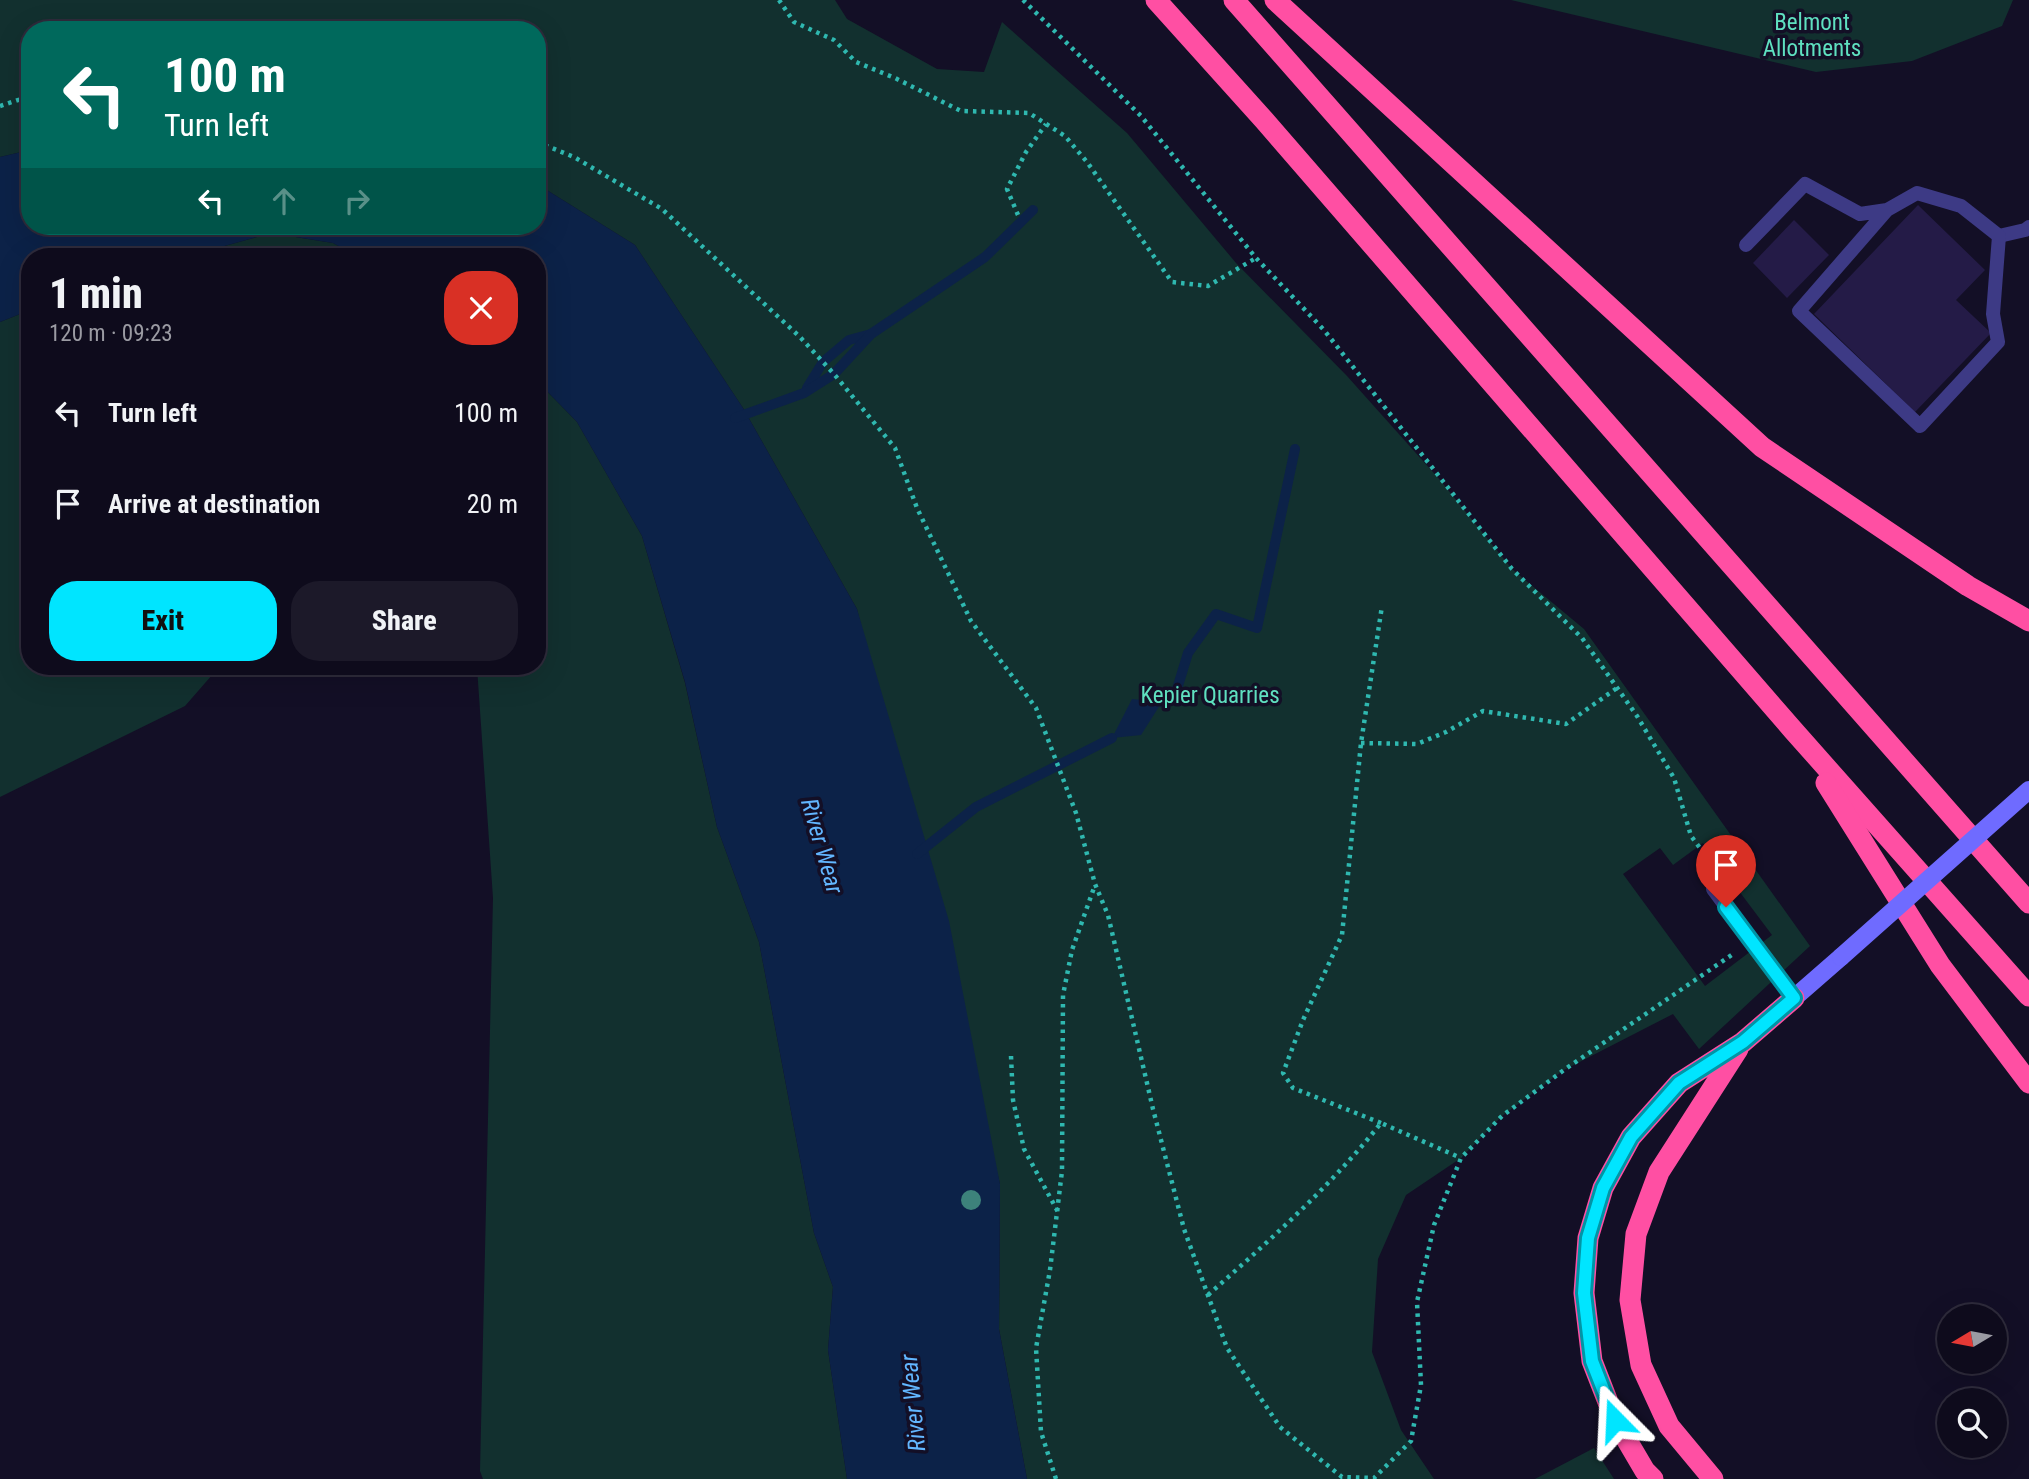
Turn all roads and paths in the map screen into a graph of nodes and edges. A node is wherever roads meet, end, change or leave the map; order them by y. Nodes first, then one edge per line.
1 (779, 0) edge
2 (1023, 0) edge
3 (1156, 0) edge
4 (1234, 0) edge
5 (1275, 0) edge
6 (21, 99) edge
7 (0, 106) edge
8 (1046, 124) junction
9 (546, 146) edge
10 (1887, 210) junction
11 (1018, 215) dead end
12 (2029, 227) edge
13 (1998, 236) junction
14 (1746, 245) dead end
15 (1256, 258) junction
16 (1382, 606) dead end
17 (2029, 621) edge
18 (1617, 688) junction
19 (1793, 730) junction
20 (1361, 743) junction
21 (2029, 790) edge
22 (1095, 884) junction
23 (1713, 890) joint
24 (2029, 903) edge
25 (1751, 941) junction
26 (2029, 996) edge
27 (1794, 998) junction
28 (1743, 1042) junction
29 (1011, 1056) dead end
30 (2029, 1083) edge
31 (1381, 1122) junction
32 (1461, 1158) junction
33 (1059, 1213) junction
34 (1208, 1296) junction
35 (1056, 1479) edge
36 (1653, 1479) edge
37 (1713, 1479) edge

1 - 8 path
2 - 15 path
3 - 19 highway
4 - 24 highway
5 - 17 highway
6 - 7 path
8 - 11 path
8 - 15 path
9 - 22 path
10 - 13 lane
10 - 13 lane
10 - 14 lane
12 - 13 lane
15 - 18 path
16 - 20 path
18 - 20 path
18 - 23 path
19 - 26 highway
19 - 30 highway
20 - 31 path
21 - 27 street, bridge
22 - 33 path
22 - 34 path
23 - 25 lane
25 - 27 lane
25 - 32 path
27 - 28 highway
28 - 36 highway
28 - 37 highway
29 - 33 path
31 - 32 path
31 - 34 path
32 - 34 path
33 - 35 path

